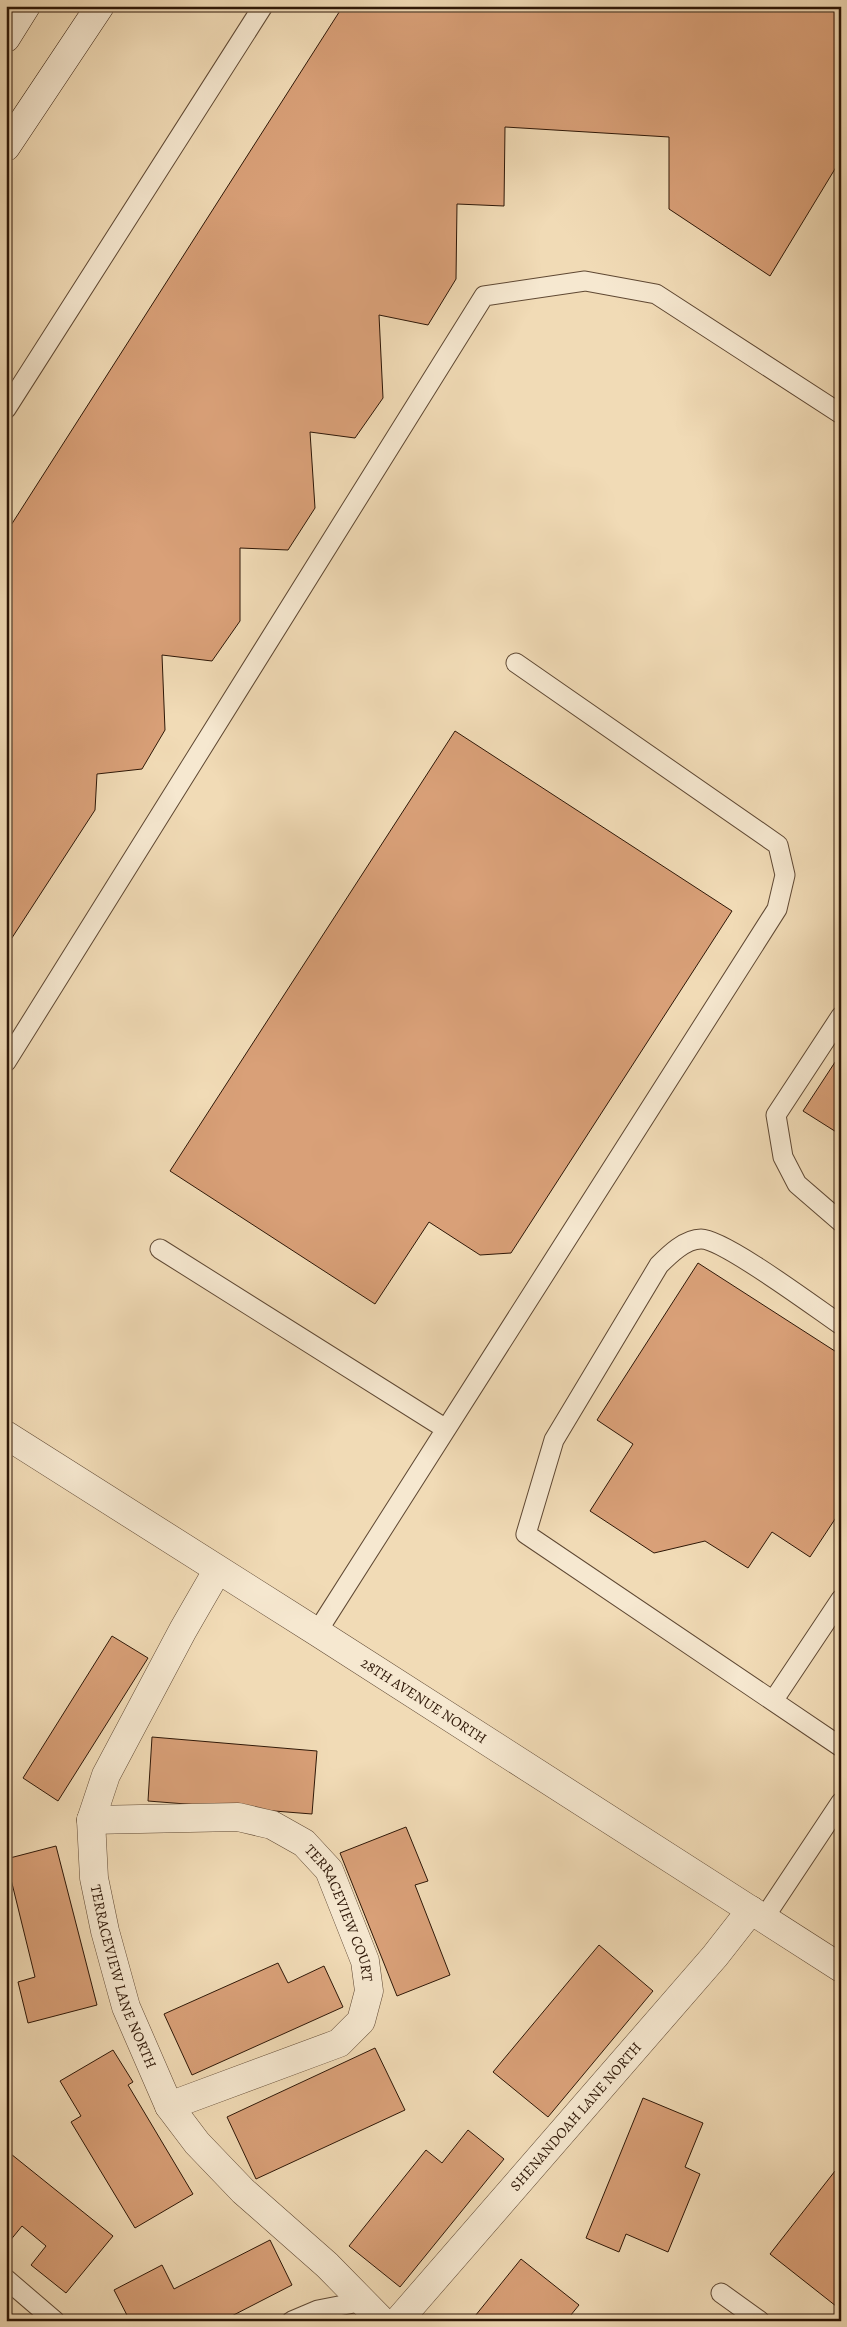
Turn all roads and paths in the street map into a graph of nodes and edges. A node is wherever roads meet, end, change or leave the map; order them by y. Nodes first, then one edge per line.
1 (26, 6) edge
2 (100, 6) edge
3 (263, 6) edge
4 (6, 38) edge
5 (6, 147) edge
6 (6, 409) edge
7 (841, 414) edge
8 (516, 663) dead end
9 (841, 1016) edge
10 (6, 1062) edge
11 (841, 1222) edge
12 (160, 1249) dead end
13 (841, 1325) edge
14 (446, 1429) junction
15 (6, 1435) edge
16 (218, 1571) junction
17 (841, 1599) edge
18 (317, 1632) junction
19 (773, 1701) junction
20 (841, 1747) edge
21 (841, 1802) edge
22 (91, 1820) junction
23 (758, 1914) junction
24 (840, 1967) edge
25 (169, 2106) junction
26 (6, 2278) edge
27 (722, 2293) dead end
28 (373, 2311) edge
29 (55, 2321) edge
30 (292, 2321) edge
31 (398, 2321) edge
32 (760, 2321) edge

1 - 4 street
2 - 5 street
3 - 6 lane
7 - 10 lane
8 - 14 lane
9 - 11 lane
12 - 14 lane
13 - 19 lane
14 - 18 lane
15 - 16 street, 28TH AVENUE NORTH
16 - 18 street, 28TH AVENUE NORTH
16 - 22 street, TERRACEVIEW LANE NORTH
17 - 19 lane
18 - 23 street, 28TH AVENUE NORTH
19 - 20 lane
21 - 23 lane
22 - 25 street, TERRACEVIEW LANE NORTH
22 - 25 street, TERRACEVIEW COURT
23 - 24 street, 28TH AVENUE NORTH
23 - 31 street, SHENANDOAH LANE NORTH
25 - 28 street, TERRACEVIEW LANE NORTH
26 - 29 lane
27 - 32 lane
28 - 30 lane

